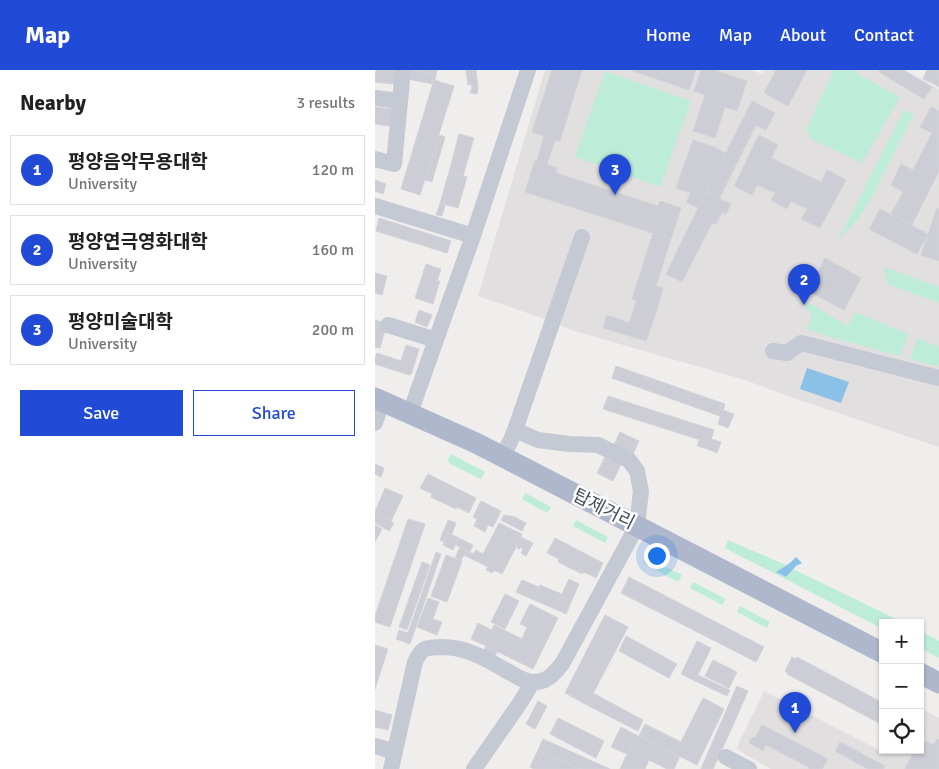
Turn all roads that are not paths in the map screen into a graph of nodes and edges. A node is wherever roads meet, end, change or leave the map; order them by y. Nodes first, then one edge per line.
1 (403, 70) edge
2 (528, 70) edge
3 (375, 98) edge
4 (400, 101) junction
5 (375, 159) edge
6 (375, 206) edge
7 (473, 236) junction
8 (582, 238) dead end
9 (388, 325) dead end
10 (436, 340) junction
11 (773, 351) dead end
12 (939, 378) edge
13 (379, 400) edge
14 (410, 413) junction
15 (375, 423) edge
16 (515, 430) junction
17 (502, 456) junction
18 (637, 526) junction
19 (879, 652) edge
20 (924, 675) edge
21 (532, 683) junction
22 (939, 683) edge
23 (375, 746) edge
24 (395, 752) junction
25 (726, 757) dead end
26 (391, 769) edge
27 (474, 769) edge
28 (749, 769) edge

1 - 4 street
2 - 7 street
3 - 4 street
4 - 5 street
6 - 7 street
7 - 10 street
8 - 16 street
9 - 10 street
10 - 14 street
11 - 12 street
13 - 14 main road, 탑제거리
13 - 15 street
14 - 17 main road, 탑제거리
16 - 17 street
16 - 18 street
17 - 18 main road, 탑제거리
18 - 19 main road, 탑제거리
18 - 21 street
20 - 22 main road
21 - 24 street
21 - 27 street
23 - 24 street
24 - 26 street
25 - 28 street

